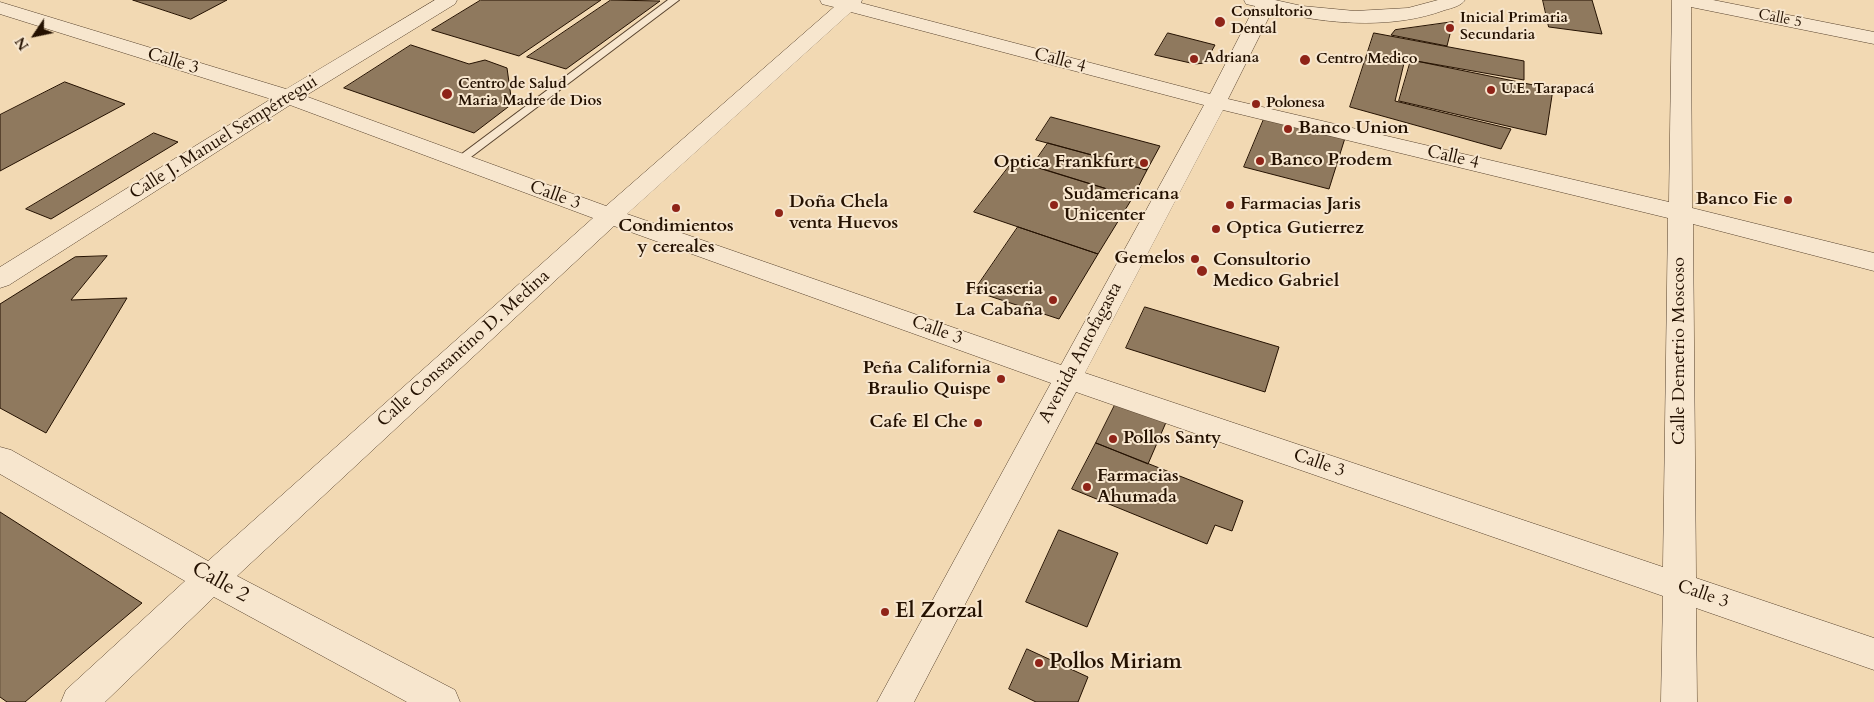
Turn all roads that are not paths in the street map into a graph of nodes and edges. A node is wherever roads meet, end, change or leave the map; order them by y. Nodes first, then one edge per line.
1 (448, 0) edge
2 (674, 0) edge
3 (1416, 0) edge
4 (1456, 0) edge
5 (1681, 0) edge
6 (1685, 0) edge
7 (1268, 1) edge
8 (843, 2) edge
9 (0, 8) edge
10 (1874, 38) edge
11 (288, 97) junction
12 (1216, 102) junction
13 (459, 161) junction
14 (1680, 213) junction
15 (610, 216) junction
16 (1874, 262) edge
17 (0, 279) edge
18 (1068, 378) junction
19 (0, 460) edge
20 (211, 579) junction
21 (1679, 587) junction
22 (1874, 654) edge
23 (79, 702) edge
24 (442, 702) edge
25 (895, 702) edge
26 (1678, 702) edge

1 - 11 street, Calle J. Manuel Sempértegui
2 - 13 lane
3 - 7 street
4 - 7 street
5 - 14 street, Calle Demetrio Moscoso
6 - 10 street, Calle 5
7 - 12 street, Avenida Antofagasta
8 - 12 street, Calle 4
8 - 15 street, Calle Constantino D. Medina
9 - 11 street, Calle 3
11 - 13 street, Calle 3
11 - 17 street, Calle J. Manuel Sempértegui
12 - 14 street, Calle 4
12 - 18 street, Avenida Antofagasta
13 - 15 street, Calle 3
14 - 16 street, Calle 4
14 - 21 street, Calle Demetrio Moscoso
15 - 18 street, Calle 3
15 - 20 street, Calle Constantino D. Medina
18 - 21 street, Calle 3
18 - 25 street, Avenida Antofagasta
19 - 20 street, Calle 2
20 - 23 street, Calle Constantino D. Medina
20 - 24 street, Calle 2
21 - 22 street, Calle 3
21 - 26 street, Calle Demetrio Moscoso

